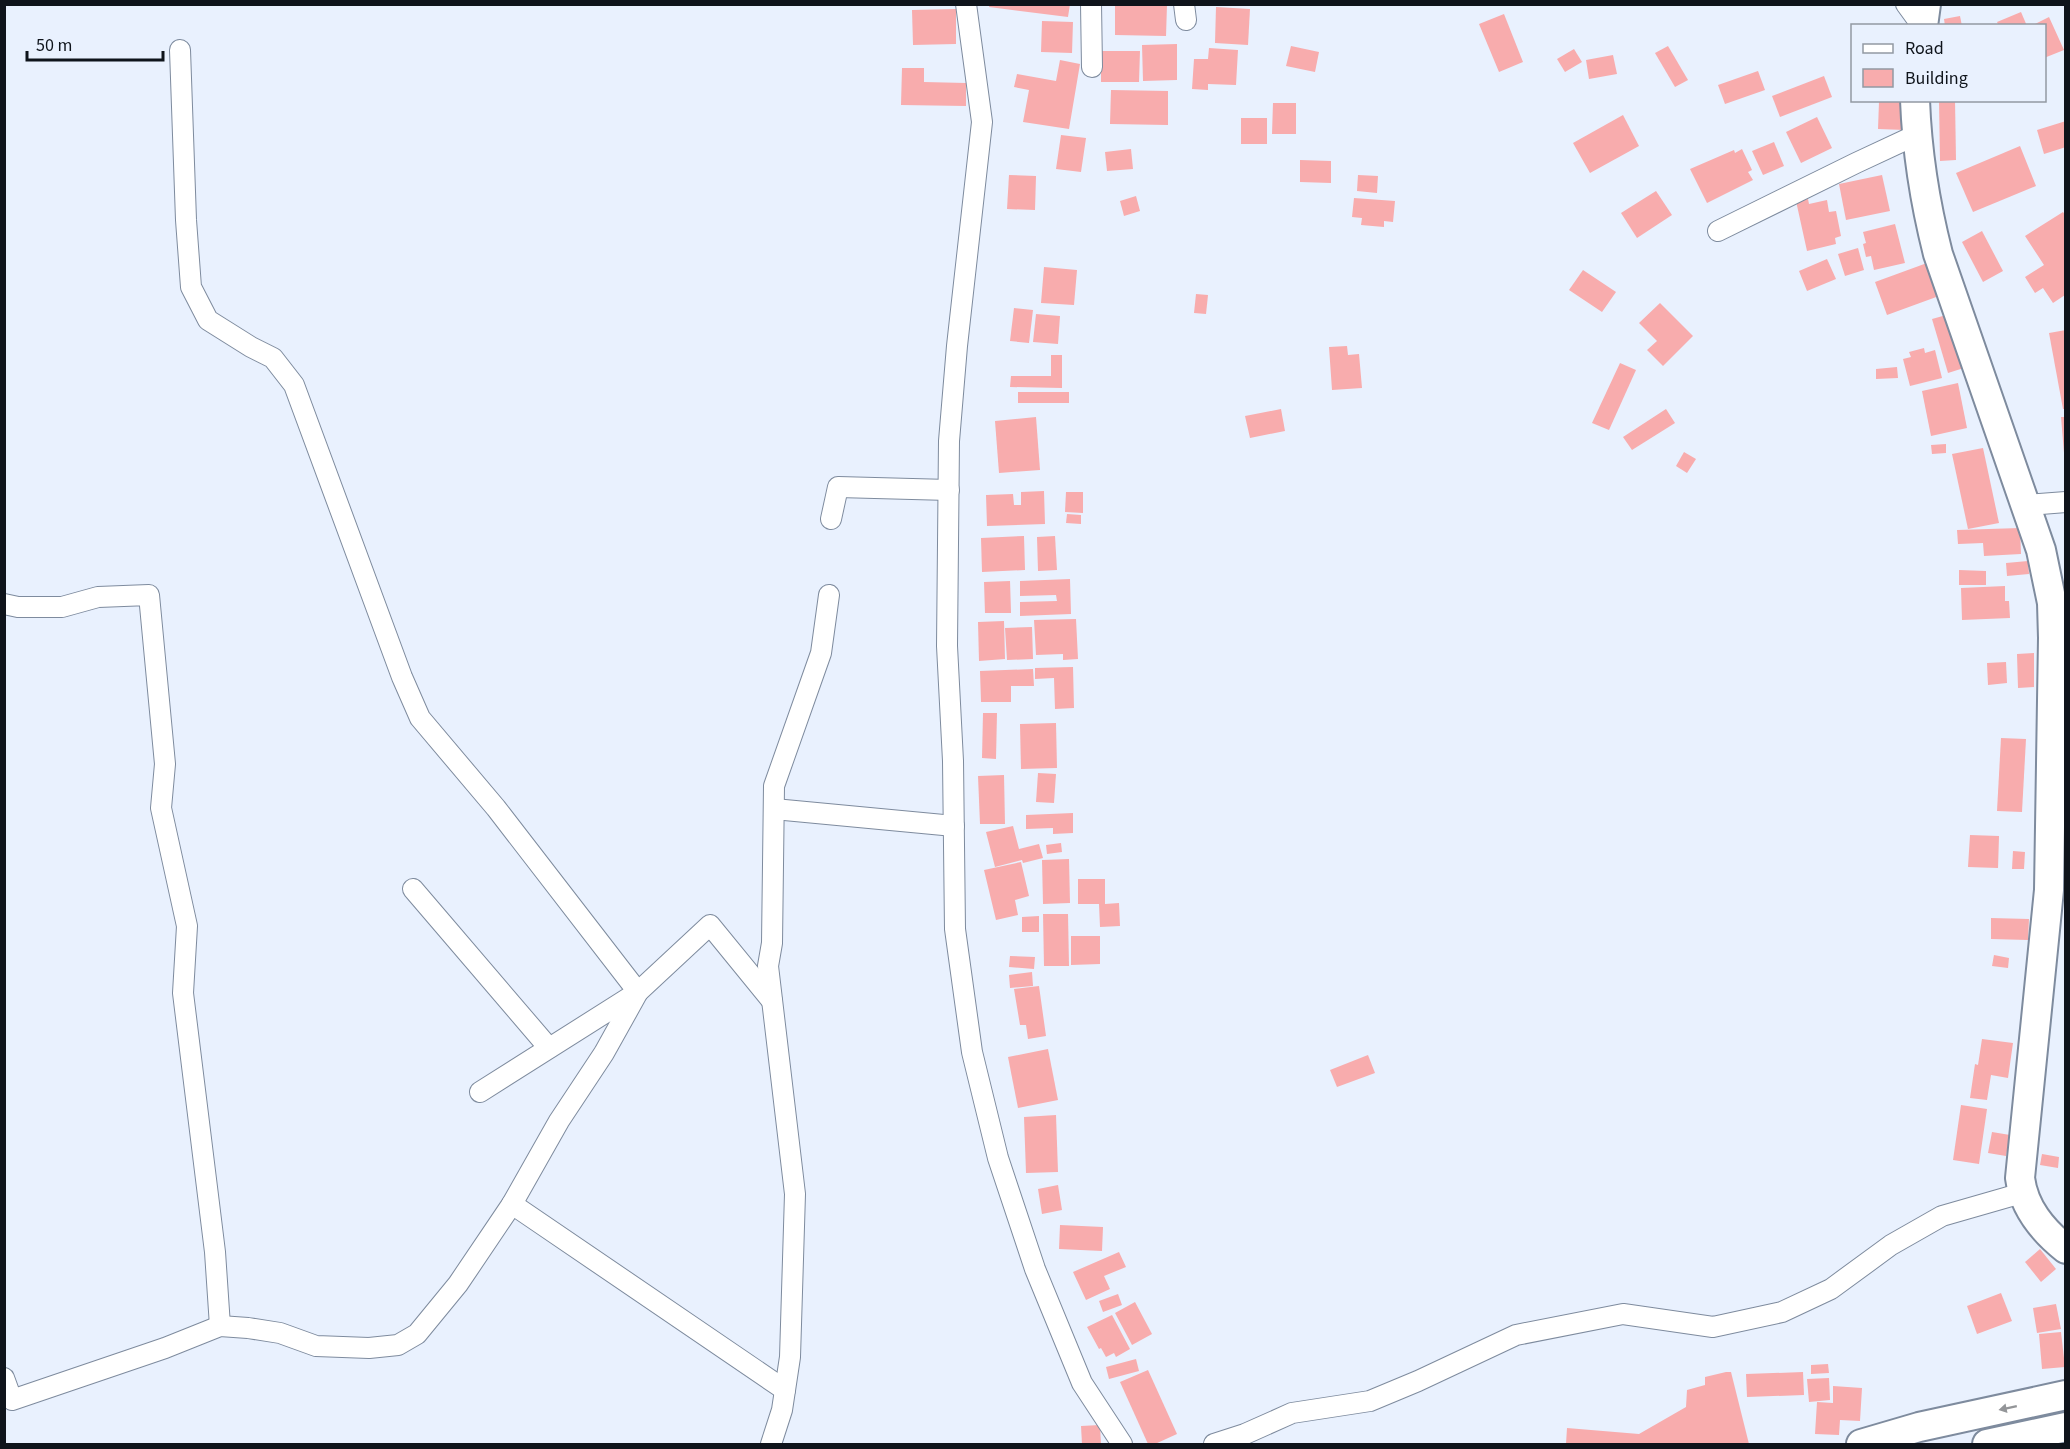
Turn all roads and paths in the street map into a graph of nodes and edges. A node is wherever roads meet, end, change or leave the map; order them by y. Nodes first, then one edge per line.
1 (966, 4) edge
2 (1091, 4) edge
3 (1906, 4) edge
4 (1926, 4) edge
5 (1921, 24) edge
6 (1922, 24) edge
7 (180, 50) dead end
8 (1092, 67) dead end
9 (1915, 102) edge
10 (1916, 135) junction
11 (1718, 231) dead end
12 (949, 490) junction
13 (2066, 502) edge
14 (2027, 505) junction
15 (831, 519) dead end
16 (829, 595) dead end
17 (4, 604) edge
18 (774, 809) junction
19 (954, 826) junction
20 (413, 889) dead end
21 (638, 992) junction
22 (772, 1001) junction
23 (549, 1048) junction
24 (480, 1092) dead end
25 (2022, 1193) junction
26 (512, 1204) junction
27 (2066, 1249) edge
28 (220, 1326) junction
29 (4, 1378) edge
30 (785, 1390) junction
31 (2066, 1395) edge
32 (2066, 1427) edge
33 (771, 1444) edge
34 (1122, 1444) edge
35 (1214, 1444) edge
36 (1861, 1444) edge
37 (1987, 1444) edge

1 - 12 street
2 - 8 street
3 - 5 street
4 - 6 street
7 - 21 street
9 - 10 street
10 - 11 street
10 - 14 street
12 - 15 street
12 - 19 street
13 - 14 street
14 - 25 street
16 - 18 street
17 - 28 street
18 - 19 street
18 - 22 street
19 - 34 street
20 - 23 street
21 - 22 street
21 - 23 street
21 - 26 street
22 - 30 street
23 - 24 street
25 - 27 street
25 - 35 street
26 - 28 street
26 - 30 street
28 - 29 street
30 - 33 street
31 -> 36 street
32 - 37 street

